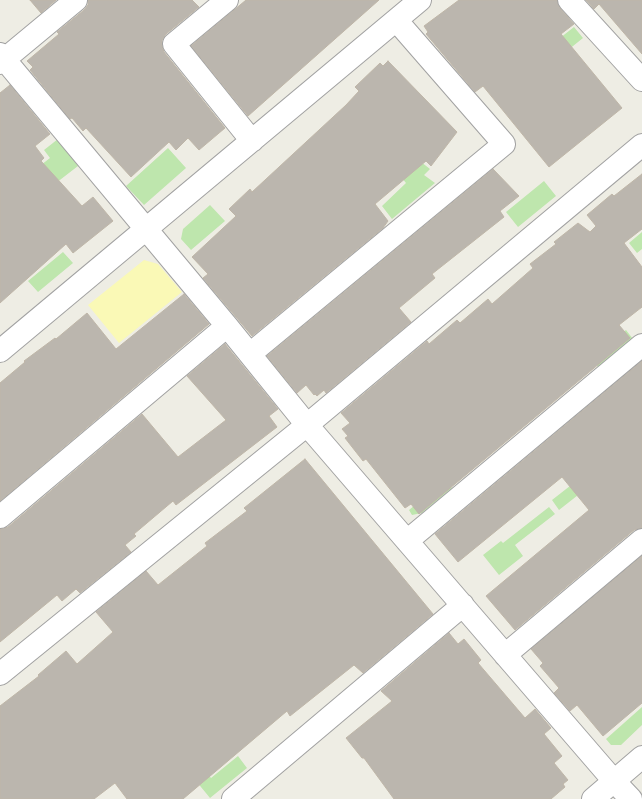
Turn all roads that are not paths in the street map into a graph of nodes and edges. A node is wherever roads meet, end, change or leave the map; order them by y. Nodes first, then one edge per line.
1 (76, 0) edge
2 (227, 0) edge
3 (420, 0) edge
4 (570, 0) edge
5 (396, 20) junction
6 (2, 58) edge
7 (642, 80) edge
8 (252, 141) junction
9 (640, 149) edge
10 (146, 228) junction
11 (227, 326) junction
12 (642, 345) edge
13 (0, 351) edge
14 (250, 354) junction
15 (307, 424) junction
16 (0, 517) edge
17 (642, 540) edge
18 (407, 541) junction
19 (463, 605) junction
20 (505, 655) junction
21 (0, 674) edge
22 (642, 757) edge
23 (614, 781) junction
24 (233, 799) edge
25 (593, 799) edge
26 (631, 799) edge

1 - 6 street
2 - 8 street
3 - 5 street
4 - 7 street
5 - 8 street
5 - 14 street
6 - 10 street
8 - 10 street
9 - 15 street
10 - 11 street
10 - 13 street
11 - 14 street
11 - 16 street
12 - 18 street
14 - 15 street
15 - 18 street
15 - 21 street
17 - 20 street
18 - 19 street
19 - 20 street
19 - 24 street
20 - 23 street
22 - 23 street
23 - 25 street
23 - 26 street

